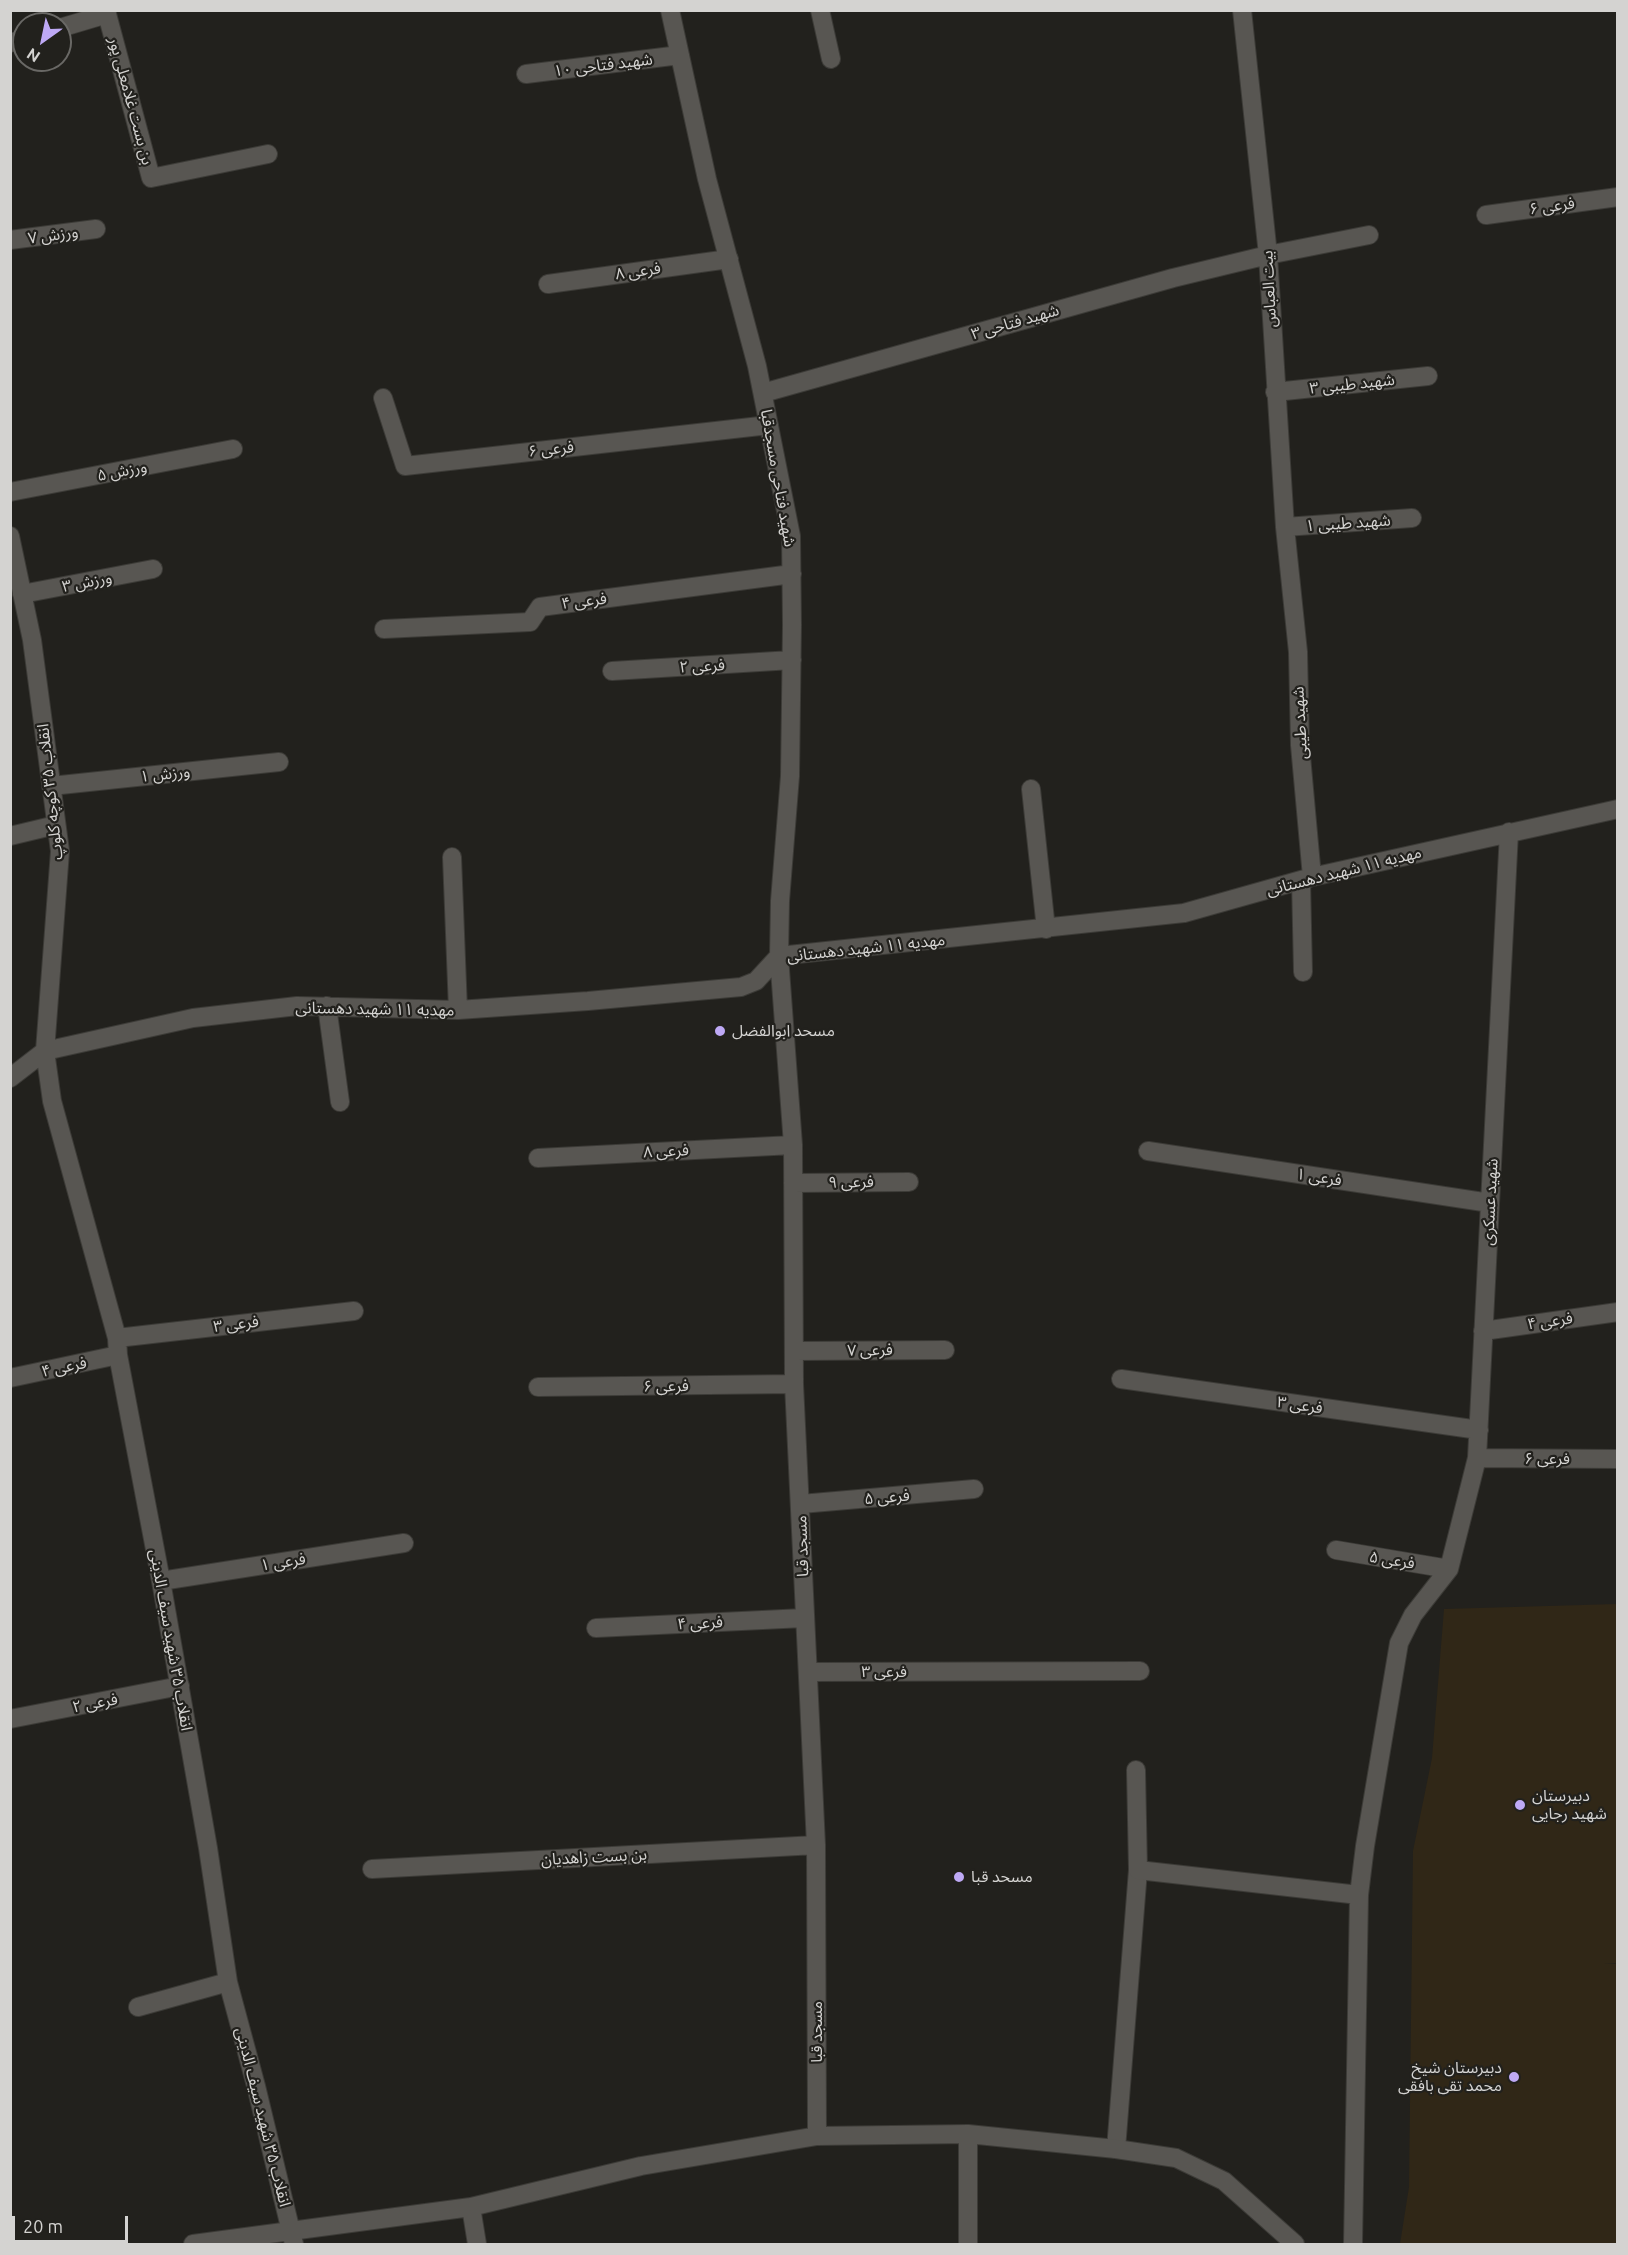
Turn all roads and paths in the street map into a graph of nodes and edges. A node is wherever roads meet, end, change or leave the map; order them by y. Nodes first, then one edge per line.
1 (670, 10) edge
2 (820, 10) edge
3 (1242, 10) edge
4 (115, 12) edge
5 (72, 25) edge
6 (680, 55) junction
7 (831, 59) dead end
8 (526, 74) dead end
9 (268, 154) dead end
10 (1617, 197) edge
11 (1486, 215) dead end
12 (96, 229) dead end
13 (1369, 236) dead end
14 (10, 240) edge
15 (1268, 255) junction
16 (729, 259) junction
17 (548, 284) dead end
18 (1428, 376) dead end
19 (1275, 392) junction
20 (762, 393) junction
21 (383, 398) dead end
22 (769, 425) junction
23 (233, 449) dead end
24 (10, 492) edge
25 (1412, 518) dead end
26 (1285, 527) junction
27 (10, 536) edge
28 (1290, 568) joint
29 (153, 569) dead end
30 (792, 574) junction
31 (22, 594) junction
32 (384, 629) dead end
33 (792, 660) junction
34 (612, 671) dead end
35 (279, 762) dead end
36 (51, 786) junction
37 (1030, 789) dead end
38 (1617, 809) edge
39 (56, 825) junction
40 (1509, 832) junction
41 (10, 836) edge
42 (452, 857) dead end
43 (1307, 879) junction
44 (1046, 929) junction
45 (779, 956) junction
46 (1303, 972) dead end
47 (327, 1006) junction
48 (458, 1010) junction
49 (45, 1051) junction
50 (10, 1078) edge
51 (340, 1102) dead end
52 (793, 1144) junction
53 (1148, 1151) dead end
54 (538, 1158) dead end
55 (909, 1182) dead end
56 (793, 1183) junction
57 (1490, 1203) junction
58 (354, 1311) dead end
59 (1617, 1312) edge
60 (1484, 1331) junction
61 (117, 1347) junction
62 (945, 1350) dead end
63 (794, 1351) junction
64 (10, 1378) edge
65 (1121, 1379) dead end
66 (794, 1384) junction
67 (538, 1387) dead end
68 (1479, 1430) junction
69 (1477, 1458) junction
70 (1617, 1459) edge
71 (974, 1489) dead end
72 (801, 1504) junction
73 (404, 1543) dead end
74 (1336, 1550) dead end
75 (1449, 1569) junction
76 (161, 1581) junction
77 (804, 1618) junction
78 (596, 1628) dead end
79 (1140, 1671) dead end
80 (808, 1672) junction
81 (180, 1686) junction
82 (10, 1719) edge
83 (1136, 1770) dead end
84 (816, 1845) junction
85 (372, 1869) dead end
86 (1138, 1870) junction
87 (1359, 1894) junction
88 (228, 1982) junction
89 (138, 2007) dead end
90 (968, 2134) junction
91 (817, 2136) junction
92 (1116, 2149) junction
93 (471, 2207) junction
94 (292, 2238) edge
95 (194, 2244) edge
96 (477, 2244) edge
97 (968, 2244) edge
98 (1295, 2244) edge
99 (1353, 2244) edge

1 - 6 street, شهید فتاحی مسجدقبا
2 - 7 street
3 - 15 street, بیت العباس
4 - 5 street, بن بست غلامعلی پور
4 - 9 street, بن بست غلامعلی پور
6 - 8 street, شهید فتاحی ۱۰
6 - 16 street, شهید فتاحی مسجدقبا
10 - 11 street, فرعی ۶
12 - 14 street, ورزش ۷
13 - 15 street, شهید فتاحی ۳
15 - 19 street, بیت العباس
15 - 20 street, شهید فتاحی ۳
16 - 17 street, فرعی ۸
16 - 20 street, شهید فتاحی مسجدقبا
18 - 19 street, شهید طیبی ۳
19 - 26 street, بیت العباس
20 - 22 street, شهید فتاحی مسجدقبا
21 - 22 street, فرعی ۶
22 - 30 street, شهید فتاحی مسجدقبا
23 - 24 street, ورزش ۵
25 - 26 street, شهید طیبی ۱
26 - 28 street, بیت العباس
27 - 31 street, انقلاب ۳۵ کوچه کلوپ
28 - 43 street, شهید طیبی
29 - 31 street, ورزش ۳
30 - 32 street, فرعی ۴
30 - 33 street, شهید فتاحی مسجدقبا
31 - 36 street, انقلاب ۳۵ کوچه کلوپ
33 - 34 street, فرعی ۲
33 - 45 street, شهید فتاحی مسجدقبا
35 - 36 street, ورزش ۱
36 - 39 street, انقلاب ۳۵ کوچه کلوپ
37 - 44 street
38 - 40 street, مهدیه ۱۱ شهید دهستانی
39 - 41 street
39 - 49 street, انقلاب ۳۵ کوچه کلوپ
40 - 43 street, مهدیه ۱۱ شهید دهستانی
40 - 57 street, شهید عسکری
42 - 48 street
43 - 44 street, مهدیه ۱۱ شهید دهستانی
43 - 46 street, شهید طیبی
44 - 45 street, مهدیه ۱۱ شهید دهستانی
45 - 48 street, مهدیه ۱۱ شهید دهستانی
45 - 52 street, مسجد قبا
47 - 48 street, مهدیه ۱۱ شهید دهستانی
47 - 49 street, مهدیه ۱۱ شهید دهستانی
47 - 51 street
49 - 50 street
49 - 61 street, انقلاب ۳۵ شهید سیف الدینی
52 - 54 street, فرعی ۸
52 - 56 street, مسجد قبا
53 - 57 street, فرعی ۱
55 - 56 street, فرعی ۹
56 - 63 street, مسجد قبا
57 - 60 street, شهید عسکری
58 - 61 street, فرعی ۳
59 - 60 street, فرعی ۴
60 - 68 street, شهید عسکری
61 - 64 street, فرعی ۴
61 - 76 street, انقلاب ۳۵ شهید سیف الدینی
62 - 63 street, فرعی ۷
63 - 66 street, مسجد قبا
65 - 68 street, فرعی ۳
66 - 67 street, فرعی ۶
66 - 72 street, مسجد قبا
68 - 69 street, شهید عسکری
69 - 70 street, فرعی ۶
69 - 75 street, شهید عسکری
71 - 72 street, فرعی ۵
72 - 77 street, مسجد قبا
73 - 76 street, فرعی ۱
74 - 75 street, فرعی ۵
75 - 87 street
76 - 81 street, انقلاب ۳۵ شهید سیف الدینی
77 - 78 street, فرعی ۴
77 - 80 street, مسجد قبا
79 - 80 street, فرعی ۳
80 - 84 street, مسجد قبا
81 - 82 street, فرعی ۲
81 - 88 street, انقلاب ۳۵ شهید سیف الدینی
83 - 86 street
84 - 85 street, بن بست زاهدیان
84 - 91 street, مسجد قبا
86 - 87 street
86 - 92 street
87 - 99 street
88 - 89 street
88 - 94 street, انقلاب ۳۵ شهید سیف الدینی
90 - 91 street
90 - 92 street
90 - 97 street
91 - 93 street
92 - 98 street
93 - 94 street
93 - 96 street
94 - 95 street

